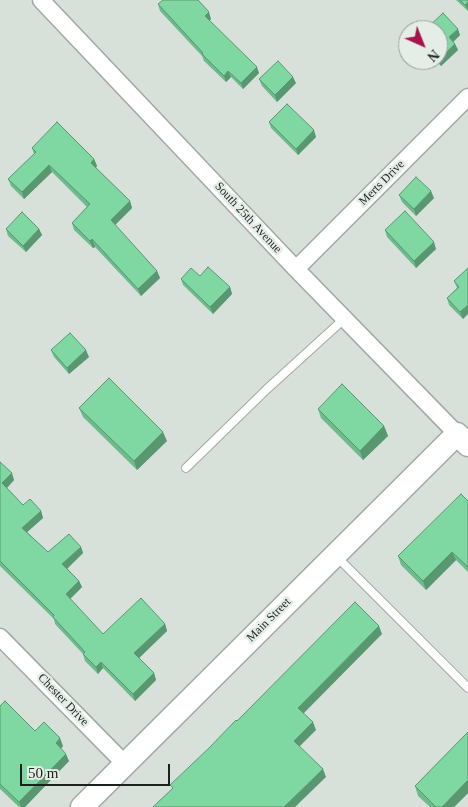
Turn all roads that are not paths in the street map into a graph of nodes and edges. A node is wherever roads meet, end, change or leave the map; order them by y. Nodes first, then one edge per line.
1 (41, 0) edge
2 (468, 98) edge
3 (296, 269) junction
4 (344, 319) junction
5 (462, 439) edge
6 (186, 468) dead end
7 (335, 555) junction
8 (0, 637) edge
9 (468, 688) edge
10 (125, 764) junction
11 (82, 807) edge

1 - 3 street, South 25th Avenue
2 - 3 street, Merts Drive
3 - 4 street, South 25th Avenue
4 - 5 street, South 25th Avenue
4 - 6 lane
5 - 7 street, Main Street
7 - 9 lane
7 - 10 street, Main Street
8 - 10 street, Chester Drive
10 - 11 street, Main Street

